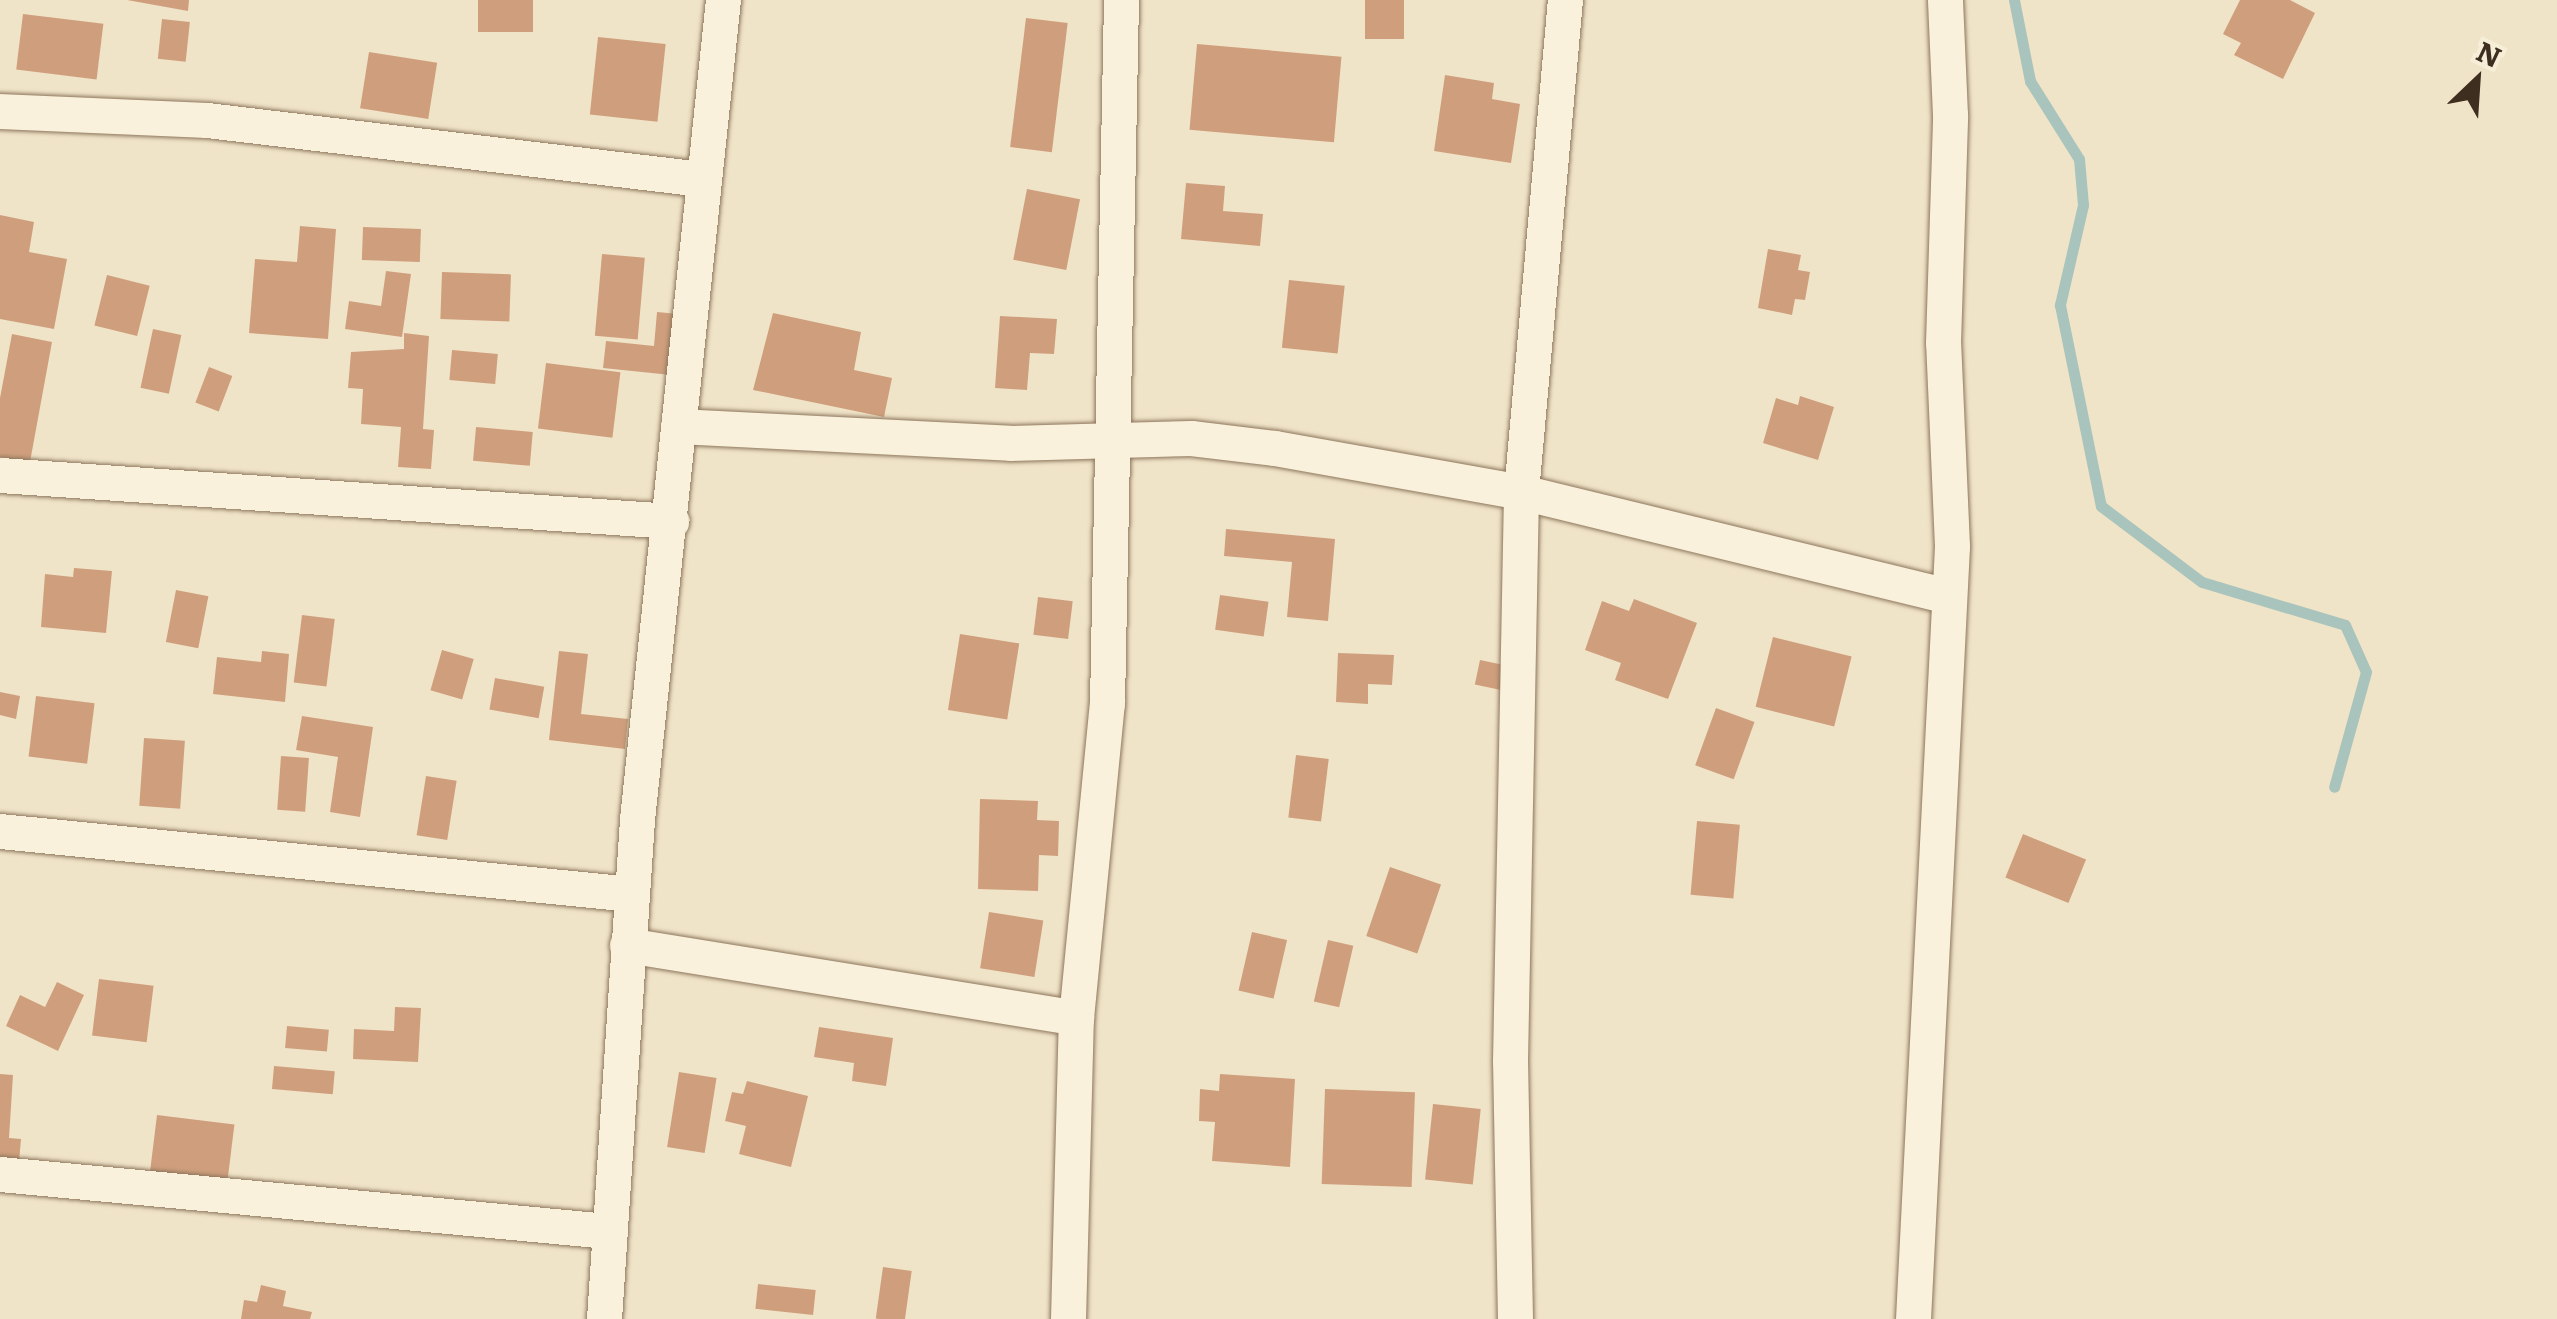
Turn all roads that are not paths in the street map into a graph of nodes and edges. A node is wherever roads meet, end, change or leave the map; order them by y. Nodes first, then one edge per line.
1 (722, 0) edge
2 (1121, 0) edge
3 (1564, 0) edge
4 (1945, 0) edge
5 (0, 111) edge
6 (700, 179) junction
7 (678, 426) junction
8 (1112, 436) junction
9 (0, 475) edge
10 (1521, 492) junction
11 (671, 522) junction
12 (1950, 596) junction
13 (0, 832) edge
14 (631, 894) junction
15 (627, 945) junction
16 (1076, 1018) junction
17 (0, 1174) edge
18 (608, 1231) junction
19 (604, 1319) edge
20 (1068, 1319) edge
21 (1514, 1319) edge
22 (1913, 1319) edge

1 - 6 street
2 - 8 street
3 - 10 street
4 - 12 street
5 - 6 street
6 - 7 street
7 - 8 street
7 - 11 street
8 - 10 street
8 - 16 street
9 - 11 street
10 - 12 street
10 - 21 street
11 - 14 street
12 - 22 street
13 - 14 street
14 - 15 street
15 - 16 street
15 - 18 street
16 - 20 street
17 - 18 street
18 - 19 street

